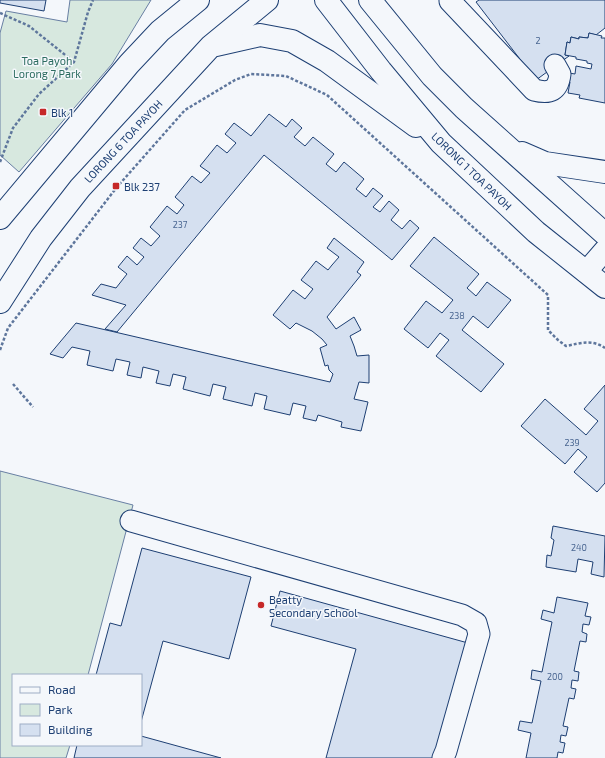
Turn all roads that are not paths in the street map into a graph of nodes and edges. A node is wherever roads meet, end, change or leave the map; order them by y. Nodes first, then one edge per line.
1 (174, 0) edge
2 (198, 0) edge
3 (267, 0) edge
4 (326, 0) edge
5 (370, 0) edge
6 (452, 0) edge
7 (160, 31) junction
8 (211, 46) junction
9 (555, 65) dead end
10 (440, 144) junction
11 (510, 148) junction
12 (605, 172) edge
13 (2, 213) edge
14 (605, 234) edge
15 (605, 250) edge
16 (586, 272) junction
17 (605, 287) edge
18 (0, 302) edge
19 (131, 521) dead end
20 (443, 758) edge

1 - 7 main road
2 - 7 main road
3 - 8 main road, LORONG 6 TOA PAYOH
4 - 10 main road, LORONG 1 TOA PAYOH
5 - 11 main road
6 - 9 street
7 - 13 main road
8 - 10 main road
8 - 18 main road, LORONG 6 TOA PAYOH
10 - 16 main road, LORONG 1 TOA PAYOH
11 - 12 main road
11 - 14 main road
15 - 16 street
16 - 17 main road, LORONG 1 TOA PAYOH
19 - 20 street

